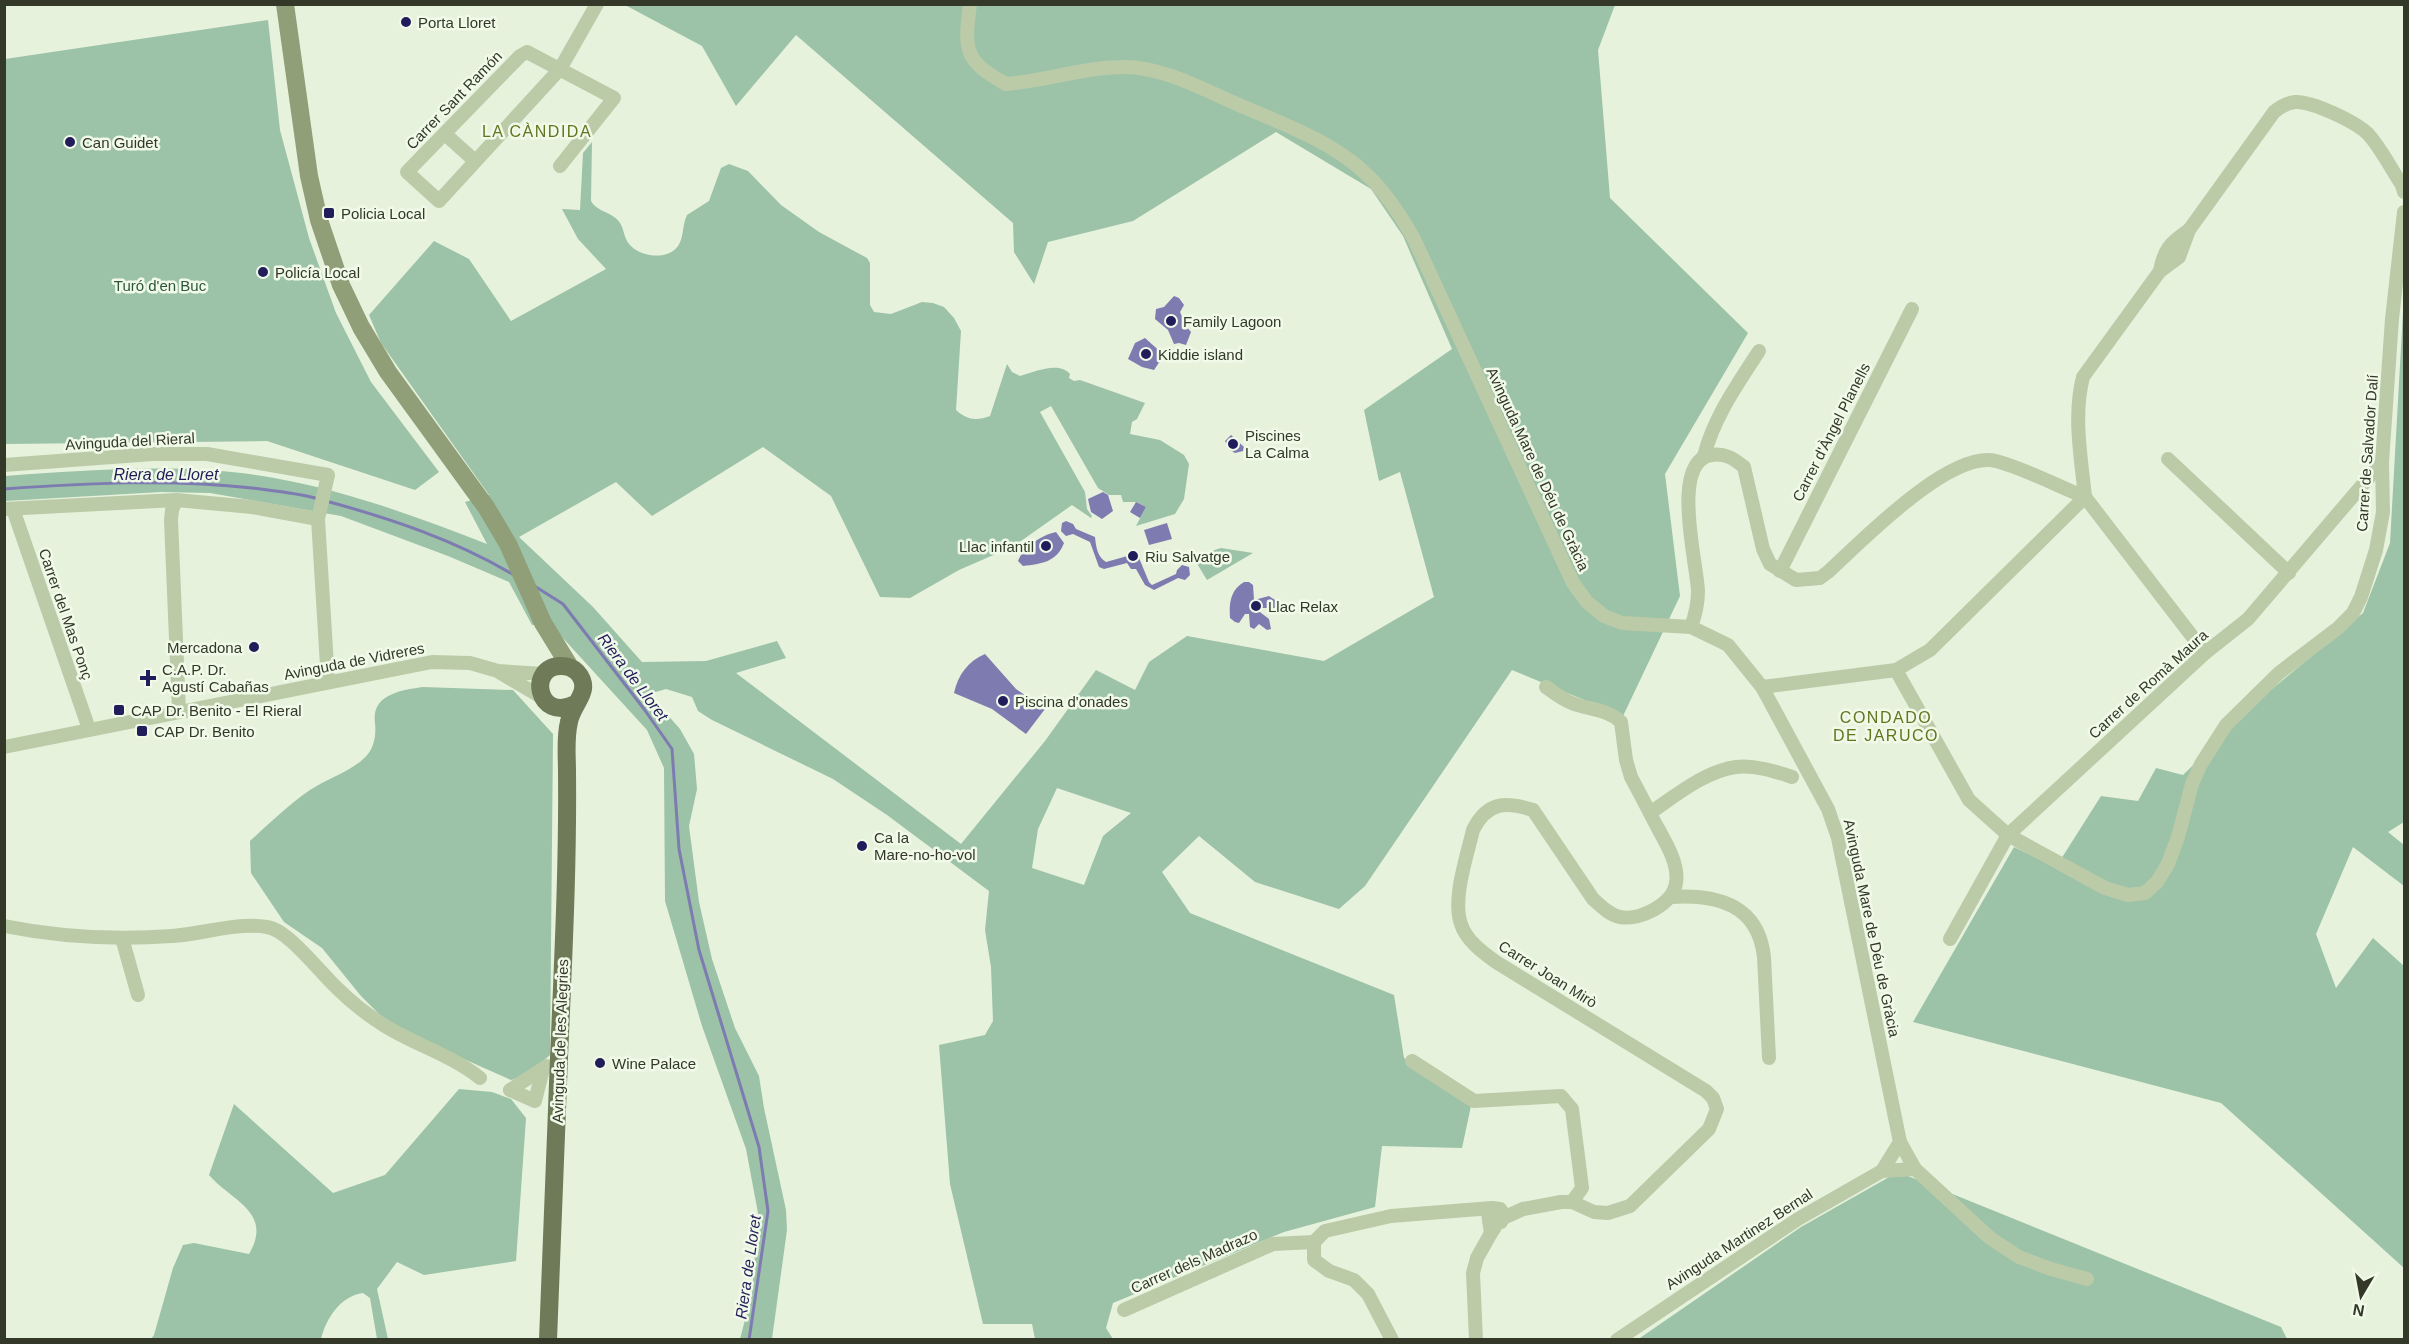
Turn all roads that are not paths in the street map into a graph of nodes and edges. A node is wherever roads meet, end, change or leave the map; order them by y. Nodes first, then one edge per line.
1 (285, 4) edge
2 (597, 4) edge
3 (970, 4) edge
4 (560, 69) junction
5 (445, 134) junction
6 (475, 162) junction
7 (560, 166) dead end
8 (2404, 192) edge
9 (2404, 213) edge
10 (1912, 309) dead end
11 (1759, 351) dead end
12 (1704, 456) junction
13 (2168, 459) dead end
14 (2382, 462) junction
15 (4, 465) edge
16 (2085, 497) junction
17 (176, 500) junction
18 (9, 509) edge
19 (319, 516) junction
20 (1780, 571) junction
21 (2289, 573) junction
22 (543, 623) junction
23 (1691, 627) junction
24 (2205, 653) junction
25 (570, 667) junction
26 (1896, 670) junction
27 (498, 671) junction
28 (546, 672) junction
29 (328, 682) junction
30 (1546, 687) dead end
31 (1762, 687) junction
32 (548, 703) junction
33 (575, 704) junction
34 (179, 711) junction
35 (89, 729) junction
36 (566, 742) junction
37 (4, 747) edge
38 (1806, 767) junction
39 (1792, 777) junction
40 (1816, 786) junction
41 (1650, 813) junction
42 (2008, 835) junction
43 (1671, 897) junction
44 (4, 926) edge
45 (122, 938) junction
46 (1950, 939) dead end
47 (138, 994) dead end
48 (559, 1058) junction
49 (1768, 1058) dead end
50 (1412, 1060) dead end
51 (543, 1069) junction
52 (480, 1078) dead end
53 (1900, 1142) junction
54 (1915, 1169) junction
55 (1882, 1171) junction
56 (1572, 1202) junction
57 (1492, 1217) junction
58 (1314, 1242) junction
59 (2087, 1279) dead end
60 (1124, 1310) dead end
61 (548, 1340) edge
62 (1392, 1340) edge
63 (1476, 1340) edge
64 (1617, 1340) edge

1 - 22 main road
2 - 4 street
3 - 23 street, Avinguda Mare de Déu de Gràcia
4 - 5 street, Carrer Sant Ramón
4 - 6 street
4 - 7 street
5 - 6 street
5 - 6 street, Carrer Sant Ramón
8 - 16 street
9 - 14 street, Carrer de Salvador Dalí
10 - 20 street, Carrer d'Àngel Planells
11 - 12 street
12 - 20 street
12 - 23 street
13 - 21 street
14 - 21 street, Carrer de Romà Maura
14 - 42 street, Carrer de Salvador Dalí
15 - 19 street, Avinguda del Rieral
16 - 20 street
16 - 24 street
16 - 26 street
17 - 18 street
17 - 19 street
17 - 34 street
18 - 35 street, Carrer del Mas Ponç
19 - 29 street
21 - 24 street, Carrer de Romà Maura
22 - 25 main road
22 - 28 main road
23 - 31 street, Avinguda Mare de Déu de Gràcia
24 - 42 street, Carrer de Romà Maura
25 - 28 main road
25 - 33 main road
26 - 31 street
26 - 42 street, Carrer de Salvador Dalí
27 - 28 street, Avinguda de Vidreres
27 - 29 street, Avinguda de Vidreres
27 - 32 street, Avinguda de Vidreres
28 - 32 main road
29 - 34 street, Avinguda de Vidreres
30 - 41 street
31 - 38 street, Avinguda Mare de Déu de Gràcia
32 - 33 main road
32 - 36 main road
33 - 36 main road
34 - 35 street, Avinguda de Vidreres
35 - 37 street, Avinguda de Vidreres
36 - 48 main road, Avinguda de les Alegries
38 - 39 street
38 - 40 street, Avinguda Mare de Déu de Gràcia
39 - 40 street
39 - 41 street
40 - 53 street, Avinguda Mare de Déu de Gràcia
41 - 43 street
42 - 46 street, Carrer de Romà Maura
43 - 49 street
43 - 56 street, Carrer Joan Mirò
44 - 45 street
45 - 47 street
45 - 52 street
48 - 51 street
48 - 61 main road, Avinguda de les Alegries
50 - 56 street
51 - 51 street
53 - 54 street, Avinguda Mare de Déu de Gràcia
53 - 55 street, Avinguda Martinez Bernal
54 - 55 street, Avinguda Martinez Bernal
54 - 59 street, Avinguda Mare de Déu de Gràcia
55 - 64 street, Avinguda Martinez Bernal
56 - 57 street, Carrer Joan Mirò
57 - 58 street, Carrer Joan Mirò
57 - 63 street
58 - 60 street, Carrer dels Madrazo
58 - 62 street

